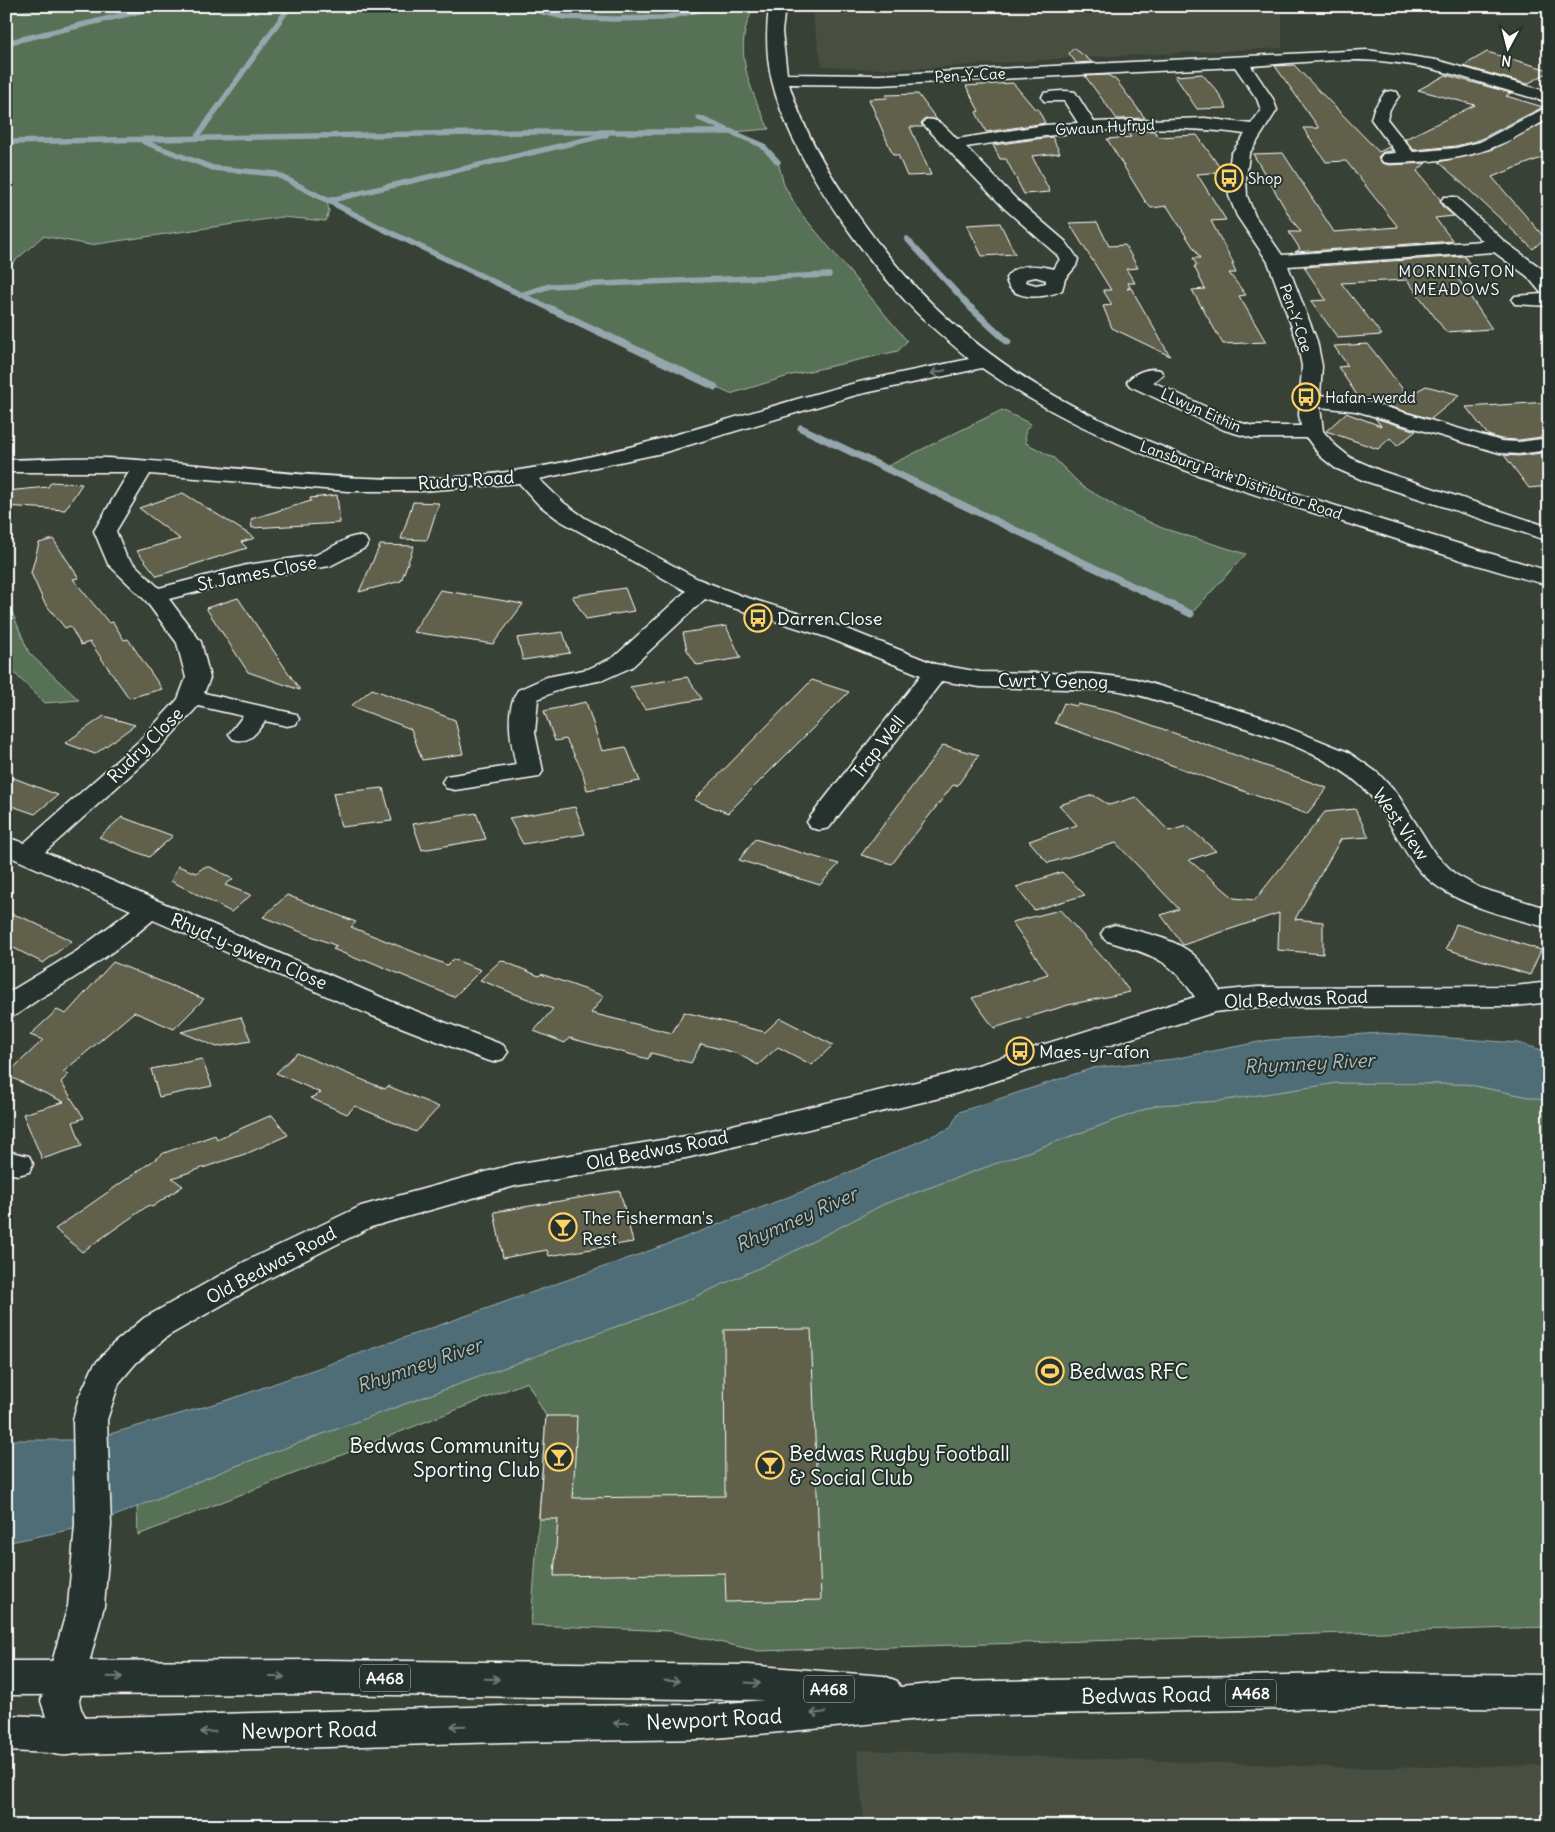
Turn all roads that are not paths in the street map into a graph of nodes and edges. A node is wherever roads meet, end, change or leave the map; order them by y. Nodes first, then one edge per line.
1 (778, 6) edge
2 (1240, 62) junction
3 (781, 86) junction
4 (1372, 92) dead end
5 (1050, 97) dead end
6 (1549, 97) edge
7 (1549, 111) edge
8 (931, 124) dead end
9 (1089, 128) junction
10 (1256, 130) junction
11 (955, 144) junction
12 (1389, 158) dead end
13 (1409, 158) junction
14 (1450, 200) dead end
15 (1498, 246) junction
16 (1277, 261) junction
17 (1056, 278) dead end
18 (1549, 291) edge
19 (1522, 300) dead end
20 (1549, 300) edge
21 (964, 344) junction
22 (986, 361) junction
23 (1153, 374) dead end
24 (852, 390) junction
25 (1311, 400) junction
26 (1313, 432) junction
27 (1549, 444) edge
28 (6, 466) edge
29 (142, 466) junction
30 (525, 476) junction
31 (1549, 534) edge
32 (357, 544) dead end
33 (1549, 578) edge
34 (702, 589) junction
35 (154, 596) junction
36 (936, 672) junction
37 (1169, 695) joint
38 (190, 697) junction
39 (259, 713) junction
40 (287, 719) dead end
41 (242, 734) dead end
42 (455, 782) dead end
43 (820, 822) dead end
44 (16, 850) edge
45 (150, 908) junction
46 (1549, 919) edge
47 (1116, 934) dead end
48 (1549, 992) edge
49 (1213, 1002) junction
50 (6, 1009) edge
51 (492, 1052) dead end
52 (66, 1676) junction
53 (6, 1678) edge
54 (1549, 1692) edge
55 (953, 1699) junction
56 (6, 1733) edge
57 (77, 1736) junction
58 (6, 1750) edge

1 - 3 street, Lansbury Park Distributor Road
2 - 3 street, Pen-Y-Cae
2 - 6 street, Pen-Y-Cae
2 - 10 street, Pen-Y-Cae
3 - 21 street, Lansbury Park Distributor Road
4 - 13 street
5 - 9 street
7 - 13 street
8 - 11 street
9 - 10 street, Gwaun Hyfryd
9 - 11 street, Gwaun Hyfryd
10 - 16 street, Pen-Y-Cae
11 - 17 street
12 - 13 street
14 - 15 street
15 - 16 street
15 - 18 street
16 - 25 street, Pen-Y-Cae
19 - 20 street
21 - 22 street, Lansbury Park Distributor Road
21 - 24 street
22 -> 24 street
22 - 33 street, Lansbury Park Distributor Road
23 - 26 street, LLwyn Eithin
24 - 30 street
25 - 26 street, Pen-Y-Cae
25 - 27 street
26 - 31 street
28 - 29 street, Rudry Road
29 - 30 street, Rudry Road
29 - 35 street, Rudry Close
30 - 34 street, Rudry Road
32 - 35 street, St James Close
34 - 36 street, Rudry Road
34 - 42 street
35 - 38 street, Rudry Close
36 - 37 street, Cwrt Y Genog
36 - 43 street, Trap Well
37 - 46 street, West View
38 - 39 street
38 - 44 street, Rudry Close
39 - 40 street
39 - 41 street
44 - 45 street, Rhyd-y-gwern Close
45 - 50 street
45 - 51 street, Rhyd-y-gwern Close
47 - 49 street
48 - 49 street, Old Bedwas Road
49 - 52 street, Old Bedwas Road
52 - 53 street, Newport Road / A468
52 -> 55 street, Newport Road / A468
52 - 57 street
54 - 55 street, Bedwas Road / A468
55 -> 57 street, Newport Road
56 - 57 street, Newport Road
57 - 58 street

